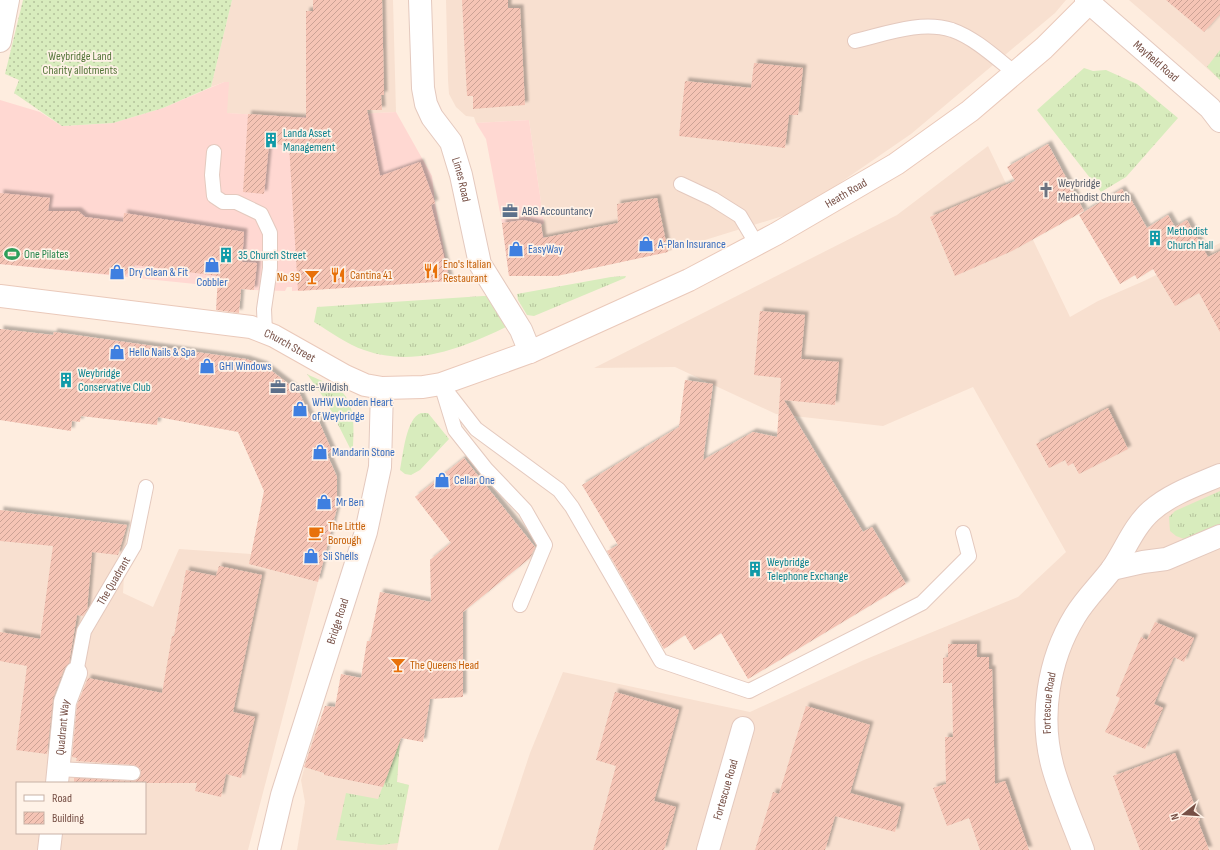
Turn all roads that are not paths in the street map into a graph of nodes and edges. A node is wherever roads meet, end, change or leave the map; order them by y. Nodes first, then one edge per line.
1 (8, 0) edge
2 (420, 0) edge
3 (1089, 1) edge
4 (0, 41) edge
5 (856, 41) dead end
6 (1015, 73) junction
7 (1220, 121) edge
8 (214, 152) dead end
9 (681, 184) dead end
10 (756, 243) junction
11 (0, 296) edge
12 (264, 332) junction
13 (567, 337) joint
14 (530, 352) junction
15 (441, 384) junction
16 (382, 388) junction
17 (1220, 475) edge
18 (146, 487) dead end
19 (964, 533) dead end
20 (1220, 536) edge
21 (1112, 569) junction
22 (520, 605) dead end
23 (76, 673) joint
24 (743, 728) dead end
25 (133, 772) dead end
26 (57, 776) edge
27 (51, 834) edge
28 (50, 850) edge
29 (269, 850) edge
30 (708, 850) edge
31 (1083, 850) edge

1 - 4 street
2 - 14 street, Limes Road
3 - 6 street, Heath Road
3 - 7 street, Mayfield Road
5 - 6 lane
6 - 10 street, Heath Road
8 - 12 lane
9 - 10 lane
10 - 13 street, Heath Road
11 - 12 street, Church Street
12 - 16 street, Church Street
13 - 14 street, Church Street
14 - 15 street, Church Street
15 - 16 street, Church Street
15 - 19 lane
15 - 22 lane
16 - 29 street, Bridge Road
17 - 21 street, Fortescue Road
18 - 23 lane, The Quadrant
20 - 21 street
21 - 31 street, Fortescue Road
23 - 26 street, Quadrant Way
24 - 30 street, Fortescue Road
25 - 26 lane
27 - 28 street

